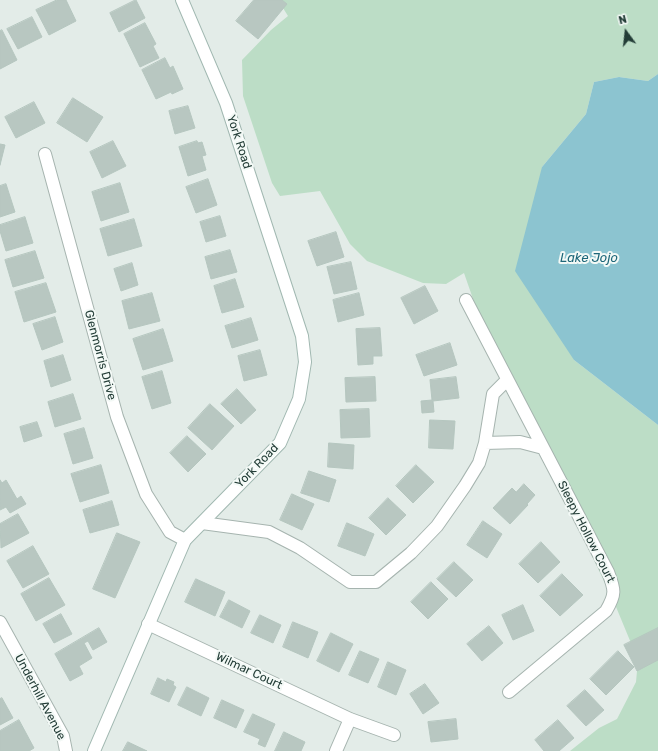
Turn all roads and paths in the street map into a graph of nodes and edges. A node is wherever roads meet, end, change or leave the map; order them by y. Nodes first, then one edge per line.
1 (182, 0) edge
2 (45, 154) dead end
3 (466, 300) dead end
4 (507, 380) junction
5 (485, 443) junction
6 (543, 448) junction
7 (202, 523) junction
8 (185, 540) junction
9 (0, 622) edge
10 (148, 624) junction
11 (509, 692) dead end
12 (350, 719) junction
13 (394, 735) dead end
14 (66, 751) edge
15 (94, 751) edge
16 (336, 751) edge

1 - 7 street, York Road
2 - 8 street, Glenmorris Drive
3 - 4 street, Sleepy Hollow Court
4 - 5 street
4 - 6 street, Sleepy Hollow Court
5 - 6 street
5 - 7 street
6 - 11 street, Sleepy Hollow Court
7 - 8 street, York Road
8 - 10 street, York Road
9 - 14 street, Underhill Avenue
10 - 12 street, Wilmar Court
10 - 15 street, York Road
12 - 13 street, Wilmar Court
12 - 16 street

